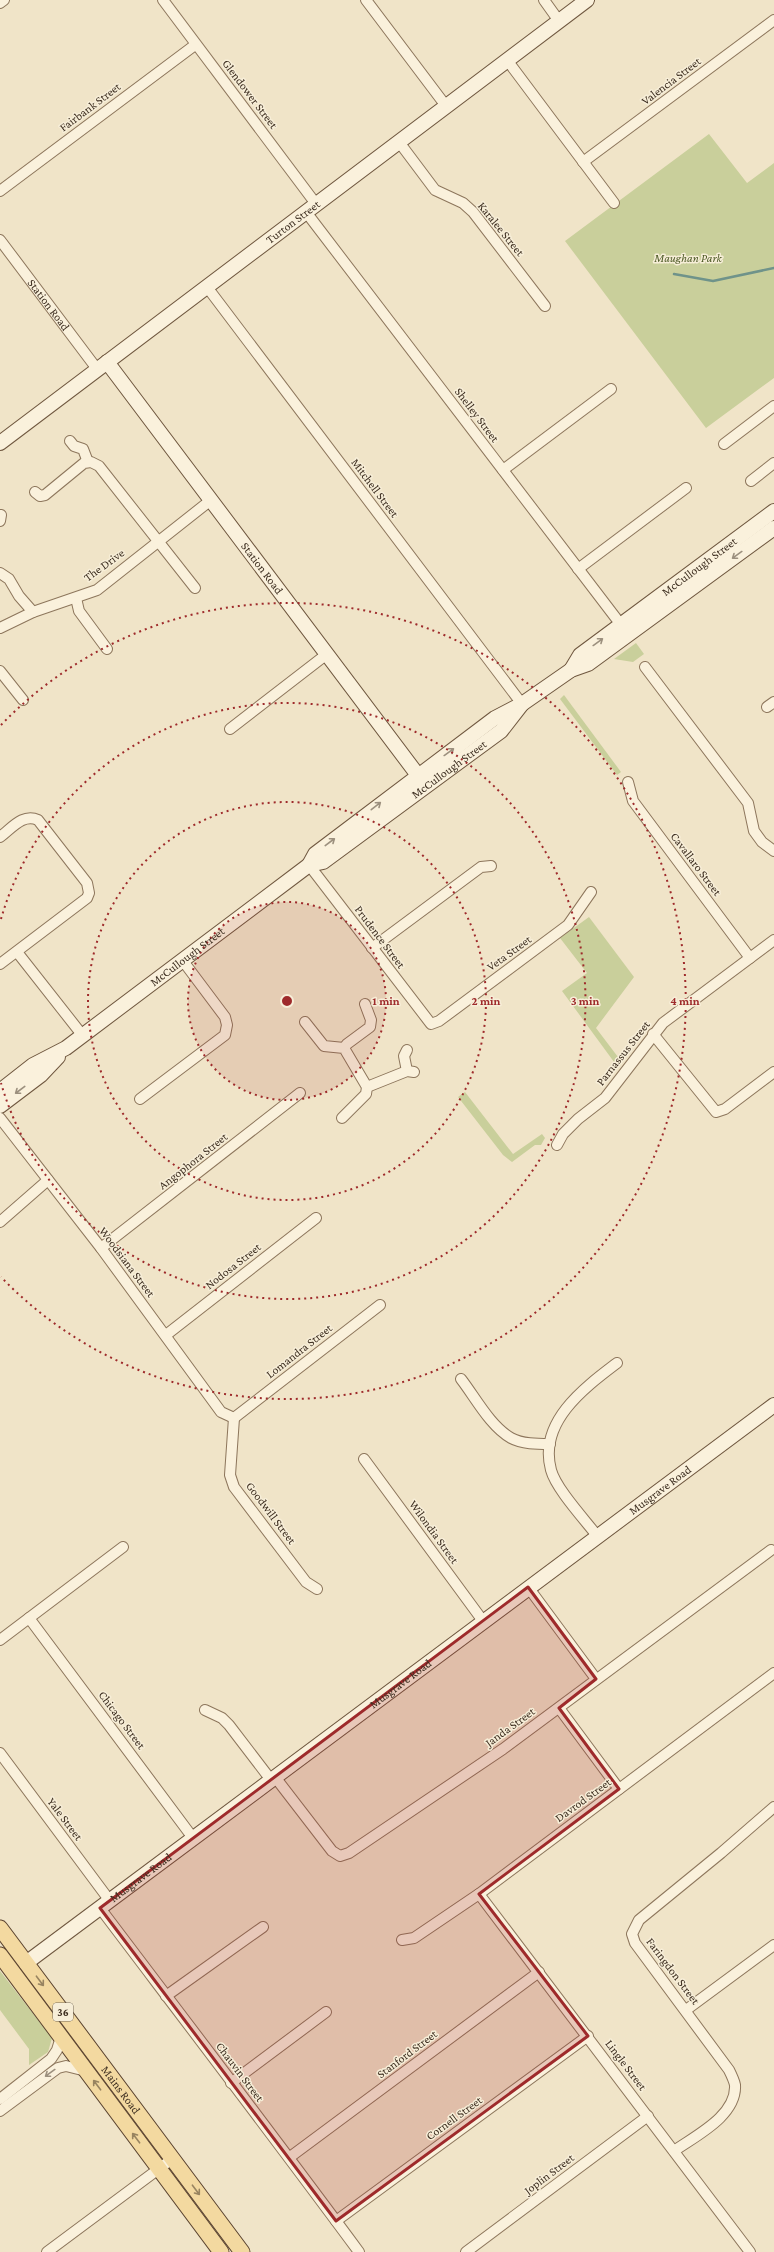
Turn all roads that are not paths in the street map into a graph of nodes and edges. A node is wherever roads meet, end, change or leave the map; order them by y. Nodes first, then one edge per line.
1 (4, 0) edge
2 (163, 0) edge
3 (366, 0) edge
4 (544, 0) edge
5 (586, 0) edge
6 (0, 3) edge
7 (560, 20) junction
8 (774, 20) edge
9 (195, 45) junction
10 (507, 60) junction
11 (446, 106) junction
12 (398, 142) junction
13 (583, 162) junction
14 (0, 191) edge
15 (614, 203) dead end
16 (311, 208) junction
17 (0, 240) edge
18 (207, 287) junction
19 (545, 306) dead end
20 (102, 366) junction
21 (611, 389) dead end
22 (774, 406) edge
23 (70, 441) dead end
24 (0, 443) edge
25 (724, 444) dead end
26 (88, 462) junction
27 (774, 463) edge
28 (503, 470) junction
29 (751, 481) dead end
30 (686, 488) dead end
31 (35, 492) dead end
32 (211, 500) junction
33 (774, 511) edge
34 (769, 530) edge
35 (157, 542) junction
36 (578, 569) junction
37 (0, 573) edge
38 (195, 588) dead end
39 (76, 598) junction
40 (33, 612) junction
41 (0, 628) edge
42 (624, 630) junction
43 (107, 649) dead end
44 (327, 654) junction
45 (645, 667) dead end
46 (0, 671) edge
47 (23, 700) dead end
48 (522, 704) junction
49 (230, 729) dead end
50 (422, 780) junction
51 (628, 782) dead end
52 (0, 836) edge
53 (774, 851) edge
54 (309, 865) junction
55 (491, 866) dead end
56 (591, 892) dead end
57 (774, 940) edge
58 (372, 948) junction
59 (17, 952) junction
60 (750, 958) junction
61 (183, 960) junction
62 (0, 964) edge
63 (365, 1004) dead end
64 (305, 1022) dead end
65 (431, 1024) joint
66 (653, 1034) junction
67 (83, 1036) junction
68 (66, 1048) junction
69 (344, 1048) junction
70 (407, 1050) dead end
71 (774, 1072) edge
72 (367, 1087) junction
73 (0, 1091) edge
74 (300, 1094) dead end
75 (140, 1099) dead end
76 (0, 1106) edge
77 (0, 1118) edge
78 (342, 1118) dead end
79 (557, 1145) dead end
80 (48, 1180) junction
81 (316, 1218) dead end
82 (0, 1222) edge
83 (101, 1248) junction
84 (380, 1305) dead end
85 (166, 1335) junction
86 (617, 1363) dead end
87 (461, 1379) dead end
88 (774, 1405) edge
89 (234, 1418) junction
90 (550, 1444) junction
91 (364, 1459) dead end
92 (598, 1537) junction
93 (123, 1547) dead end
94 (771, 1550) dead end
95 (528, 1587) junction
96 (317, 1589) dead end
97 (29, 1618) junction
98 (482, 1621) junction
99 (0, 1640) edge
100 (774, 1673) edge
101 (596, 1679) junction
102 (559, 1708) junction
103 (205, 1710) dead end
104 (0, 1753) edge
105 (273, 1779) junction
106 (619, 1789) junction
107 (774, 1807) edge
108 (193, 1838) junction
109 (479, 1894) junction
110 (105, 1904) junction
111 (263, 1927) dead end
112 (0, 1928) edge
113 (402, 1940) dead end
114 (774, 1945) edge
115 (0, 1955) edge
116 (26, 1963) junction
117 (539, 1972) junction
118 (166, 1996) junction
119 (686, 2010) junction
120 (326, 2012) dead end
121 (588, 2036) junction
122 (61, 2037) junction
123 (86, 2071) junction
124 (231, 2084) junction
125 (0, 2099) edge
126 (0, 2111) edge
127 (648, 2116) junction
128 (674, 2151) junction
129 (290, 2157) junction
130 (172, 2159) junction
131 (159, 2169) junction
132 (336, 2221) junction
133 (47, 2252) edge
134 (221, 2252) edge
135 (242, 2252) edge
136 (359, 2252) edge
137 (466, 2252) edge
138 (750, 2252) edge

1 - 6 street
2 - 9 street, Glendower Street
3 - 11 street
4 - 7 street
5 - 7 street, Turton Street
7 - 10 street, Turton Street
8 - 13 street, Valencia Street
9 - 14 street, Fairbank Street
9 - 16 street, Glendower Street
10 - 11 street, Turton Street
10 - 13 street
11 - 12 street, Turton Street
12 - 16 street, Turton Street
12 - 19 street, Karalee Street
13 - 15 street
16 - 18 street, Turton Street
16 - 28 street, Shelley Street
17 - 20 street, Station Road
18 - 20 street, Turton Street
18 - 48 street, Mitchell Street
20 - 24 street, Turton Street
20 - 32 street, Station Road
21 - 28 street
22 - 25 street
23 - 26 street
26 - 31 street
26 - 35 street
27 - 29 street
28 - 36 street, Shelley Street
30 - 36 street
32 - 35 street, The Drive
32 - 44 street, Station Road
33 - 34 street, McCullough Street
34 - 42 street, McCullough Street
35 - 38 street
35 - 39 street, The Drive
36 - 42 street, Shelley Street
37 - 40 street
39 - 40 street, The Drive
39 - 43 street
40 - 41 street, The Drive
42 - 48 street, McCullough Street
44 - 49 street
44 - 50 street, Station Road
45 - 53 street
46 - 47 street
48 - 50 street, McCullough Street
50 - 54 street, McCullough Street
51 - 60 street, Cavallaro Street
52 - 59 street
54 - 58 street, Prudence Street
54 - 61 street, McCullough Street
55 - 58 street
56 - 65 street, Veta Street
57 - 60 street, Parnassus Street
58 - 65 street, Prudence Street
59 - 62 street
59 - 67 street
60 - 66 street, Parnassus Street
61 - 67 street, McCullough Street
61 - 75 street
63 - 69 street
64 - 69 street
66 - 71 street
66 - 79 street, Parnassus Street
67 - 68 street, McCullough Street
68 - 73 street, McCullough Street
68 -> 76 street, McCullough Street
69 - 72 street
70 - 72 street
72 - 78 street
74 - 83 street, Angophora Street
77 - 80 street, Woodsiana Street
80 - 82 street
80 - 83 street, Woodsiana Street
81 - 85 street, Nodosa Street
83 - 85 street, Woodsiana Street
84 - 89 street, Lomandra Street
85 - 89 street, Woodsiana Street
86 - 90 street
87 - 90 street
88 - 92 street, Musgrave Road
89 - 96 street, Goodwill Street
90 - 92 street
91 - 98 street, Wilondia Street
92 - 95 street, Musgrave Road
93 - 97 street
94 - 101 street, Janda Street
95 - 98 street, Musgrave Road
95 - 101 street
97 - 99 street
97 - 108 street, Chicago Street
98 - 105 street, Musgrave Road
100 - 106 street, Davrod Street
101 - 102 street, Janda Street
102 - 105 street, Janda Street
102 - 106 street
103 - 105 street, Janda Street
104 - 110 street, Yale Street
105 - 108 street, Musgrave Road
106 - 109 street, Davrod Street
107 - 119 street, Faringdon Street
108 - 110 street, Musgrave Road
109 - 113 street, Davrod Street
109 - 117 street, Lingle Street
110 - 116 street, Musgrave Road
110 - 118 street, Chauvin Street
111 - 118 street
112 - 116 main road, Mains Road / 36
114 - 119 street
115 - 122 main road, Mains Road / 36
116 -> 130 main road, Mains Road / 36
117 - 121 street, Lingle Street
117 - 129 street, Stanford Street
118 - 124 street, Chauvin Street
119 - 128 street, Faringdon Street
120 - 124 street
121 - 127 street, Lingle Street
121 - 132 street, Cornell Street
122 - 123 main road, Mains Road / 36
122 - 125 street
123 -> 126 street
131 -> 123 main road, Mains Road / 36
124 - 129 street, Chauvin Street
127 - 128 street, Lingle Street
127 - 137 street, Joplin Street
128 - 138 street, Lingle Street
129 - 132 street, Chauvin Street
130 - 131 street
130 -> 135 main road, Mains Road / 36
131 - 133 street
131 - 134 main road, Mains Road / 36
132 - 136 street, Chauvin Street

